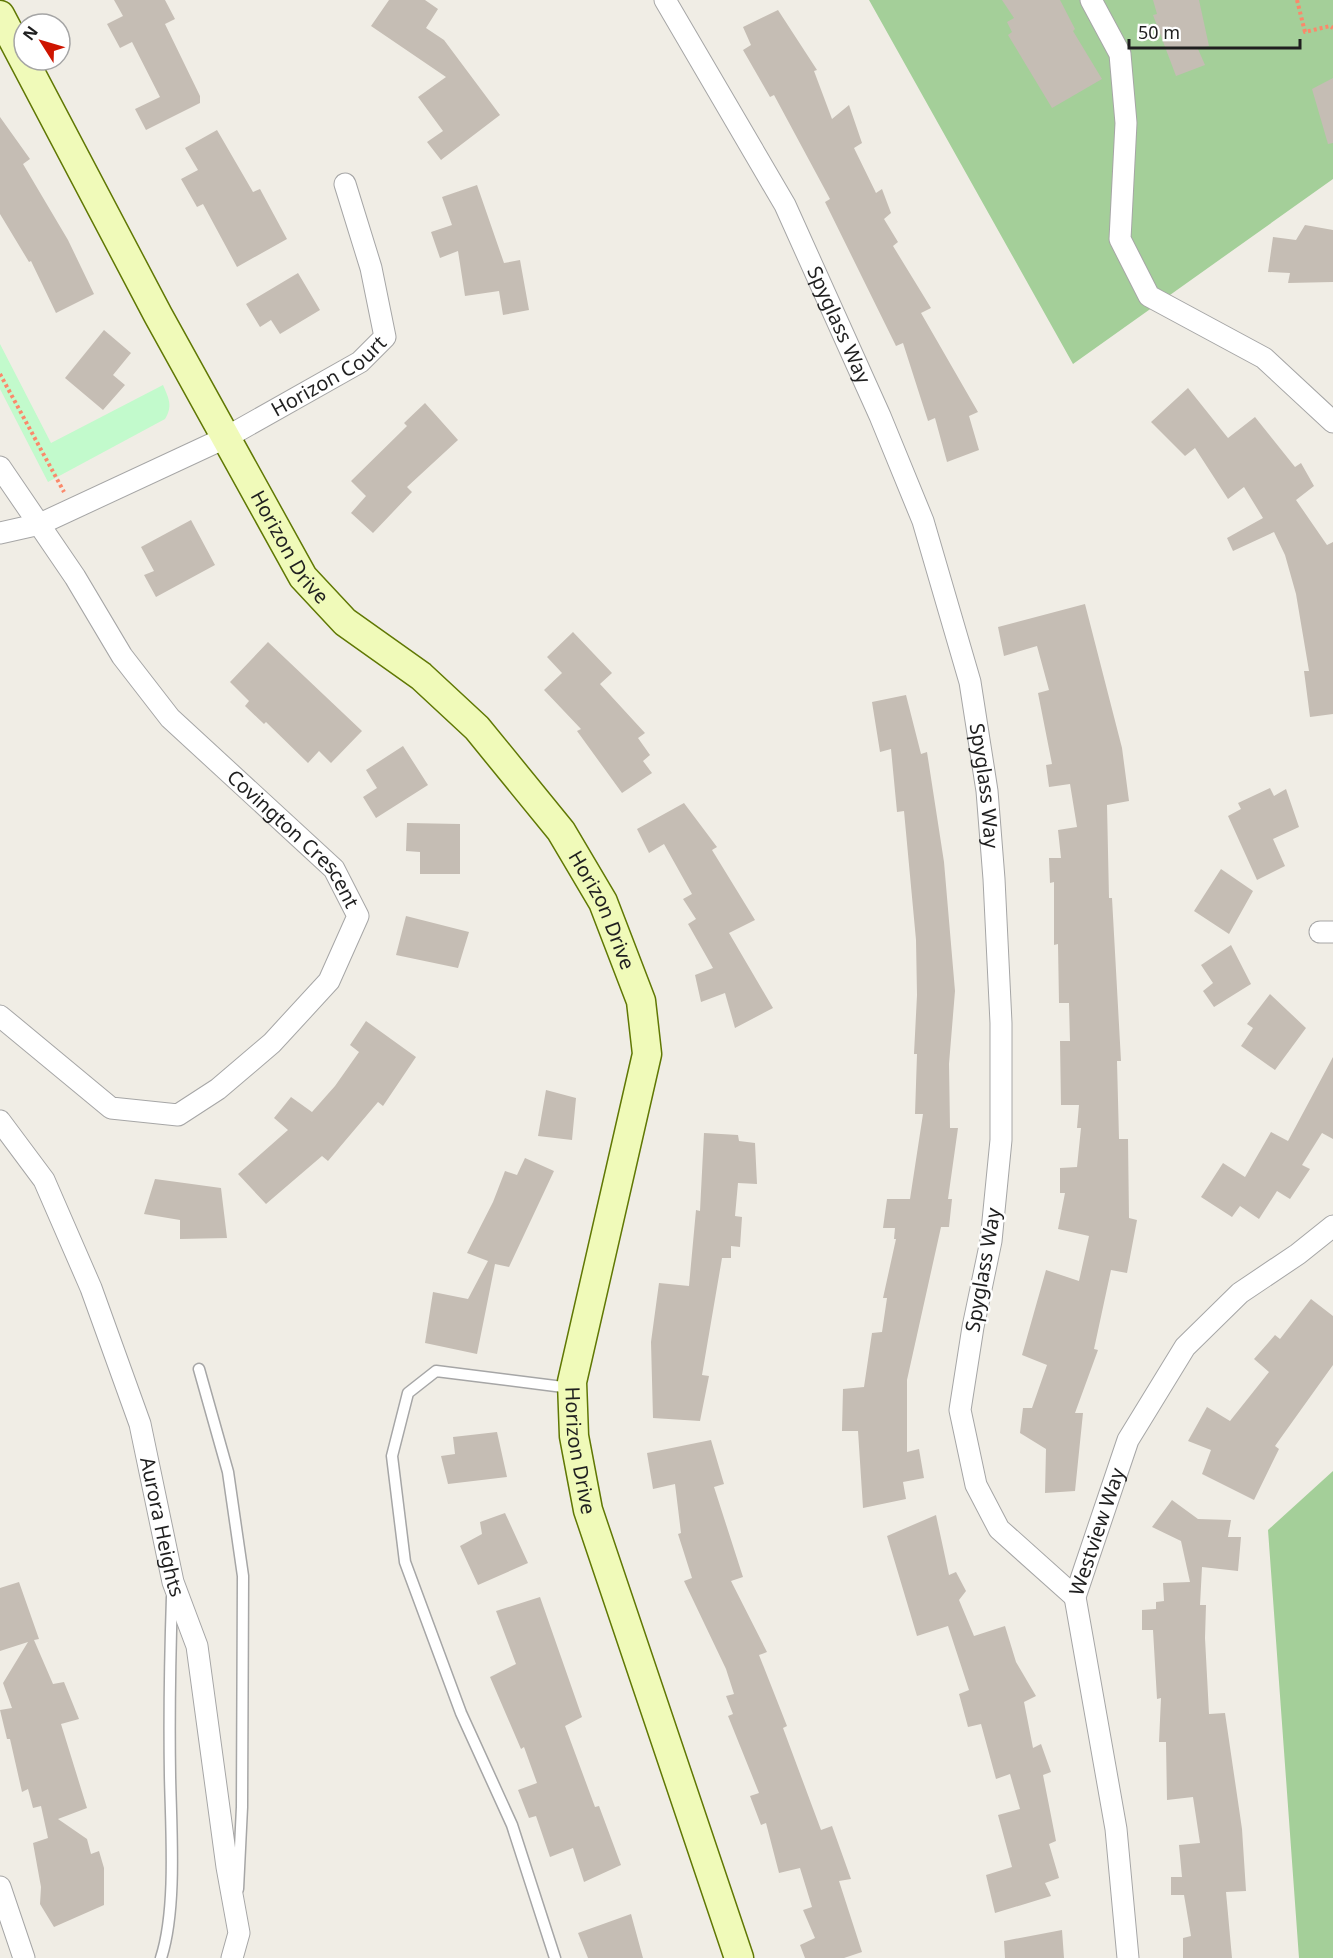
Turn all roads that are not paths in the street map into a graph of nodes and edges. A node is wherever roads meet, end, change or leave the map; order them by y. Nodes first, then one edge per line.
1 (665, 0) edge
2 (1091, 0) edge
3 (0, 15) edge
4 (345, 184) dead end
5 (1333, 422) edge
6 (227, 437) junction
7 (0, 467) edge
8 (40, 524) junction
9 (0, 533) edge
10 (0, 1016) edge
11 (0, 1121) edge
12 (1333, 1226) edge
13 (199, 1369) dead end
14 (572, 1388) junction
15 (173, 1582) junction
16 (1075, 1597) junction
17 (0, 1887) edge
18 (237, 1919) junction
19 (24, 1958) edge
20 (161, 1958) edge
21 (232, 1958) edge
22 (555, 1958) edge
23 (739, 1958) edge
24 (1128, 1958) edge

1 - 16 street, Spyglass Way
2 - 5 street
3 - 6 street, Horizon Drive
4 - 6 street, Horizon Court
6 - 8 street
6 - 14 street, Horizon Drive
7 - 8 street
8 - 9 street
8 - 10 street, Covington Crescent
11 - 15 street, Aurora Heights
12 - 16 street, Westview Way
13 - 18 lane
14 - 22 lane
14 - 23 street, Horizon Drive
15 - 18 street, Aurora Heights
15 - 20 lane
16 - 24 street, Westview Way
17 - 19 street
18 - 21 street, Aurora Heights

